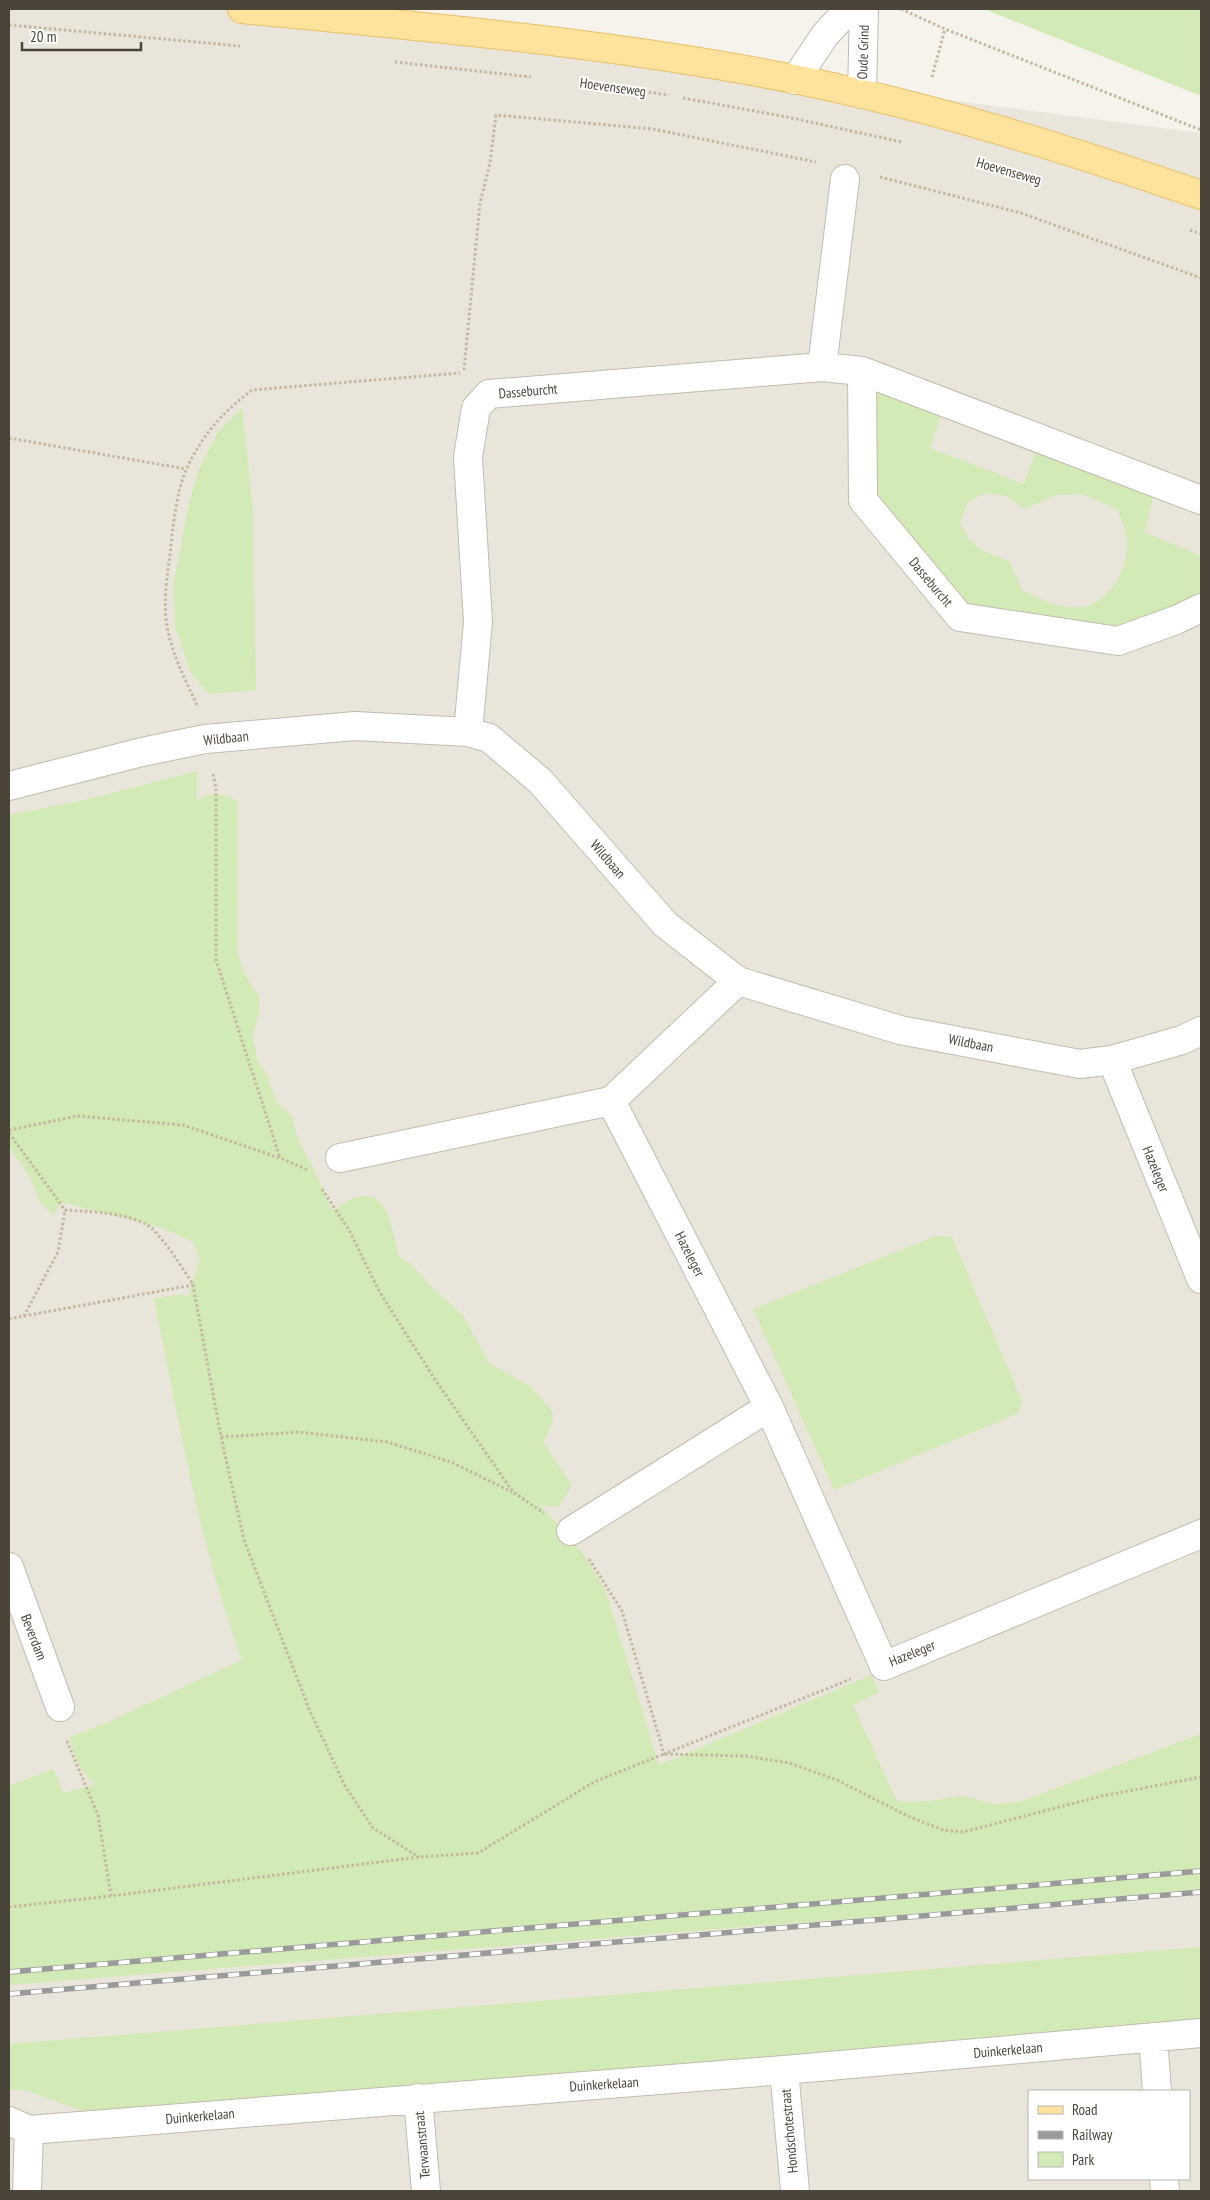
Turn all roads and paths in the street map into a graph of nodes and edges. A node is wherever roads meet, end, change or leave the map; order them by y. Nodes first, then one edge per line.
1 (242, 9) edge
2 (850, 9) edge
3 (864, 9) edge
4 (901, 9) edge
5 (9, 25) edge
6 (241, 46) dead end
7 (386, 61) dead end
8 (541, 78) dead end
9 (795, 80) junction
10 (616, 88) dead end
11 (862, 94) junction
12 (670, 96) dead end
13 (679, 97) dead end
14 (1201, 130) edge
15 (904, 143) dead end
16 (845, 179) dead end
17 (1201, 195) edge
18 (1184, 228) dead end
19 (1201, 234) edge
20 (822, 367) junction
21 (862, 371) junction
22 (9, 438) edge
23 (186, 469) dead end
24 (1201, 500) edge
25 (1201, 608) edge
26 (468, 732) junction
27 (9, 786) edge
28 (738, 981) junction
29 (1201, 1031) edge
30 (1112, 1060) junction
31 (611, 1101) junction
32 (9, 1131) edge
33 (340, 1158) dead end
34 (310, 1172) dead end
35 (319, 1184) dead end
36 (66, 1210) junction
37 (1201, 1278) edge
38 (193, 1285) junction
39 (24, 1316) junction
40 (9, 1319) edge
41 (769, 1407) junction
42 (221, 1437) junction
43 (512, 1492) junction
44 (571, 1531) junction
45 (1201, 1534) edge
46 (9, 1567) edge
47 (884, 1666) junction
48 (60, 1707) joint
49 (664, 1754) junction
50 (1201, 1777) edge
51 (419, 1857) junction
52 (111, 1896) junction
53 (9, 1907) edge
54 (1201, 2033) edge
55 (1153, 2037) junction
56 (784, 2070) junction
57 (1157, 2090) edge
58 (418, 2098) junction
59 (19, 2126) edge
60 (27, 2191) edge
61 (426, 2191) edge
62 (795, 2191) edge

1 - 9 main road
2 - 9 street, Oude Grind
3 - 11 street, Oude Grind
4 - 14 path
5 - 6 path
7 - 8 path
9 - 11 main road
10 - 12 path, Hoevenseweg
11 - 17 main road
13 - 15 path
16 - 20 street
18 - 19 path
20 - 21 street, Dasseburcht
20 - 26 street, Dasseburcht
21 - 24 street, Dasseburcht
21 - 25 street, Dasseburcht
22 - 23 path
26 - 27 street, Wildbaan
26 - 28 street, Wildbaan
28 - 30 street, Wildbaan
28 - 31 street
29 - 30 street, Wildbaan
30 - 37 street, Hazeleger
31 - 33 street
31 - 41 street, Hazeleger
32 - 34 path
32 - 36 path
35 - 43 path
36 - 38 path
36 - 39 path
38 - 39 path
38 - 42 path
39 - 40 path
41 - 44 street
41 - 47 street, Hazeleger
42 - 43 path
42 - 51 path
43 - 44 path
44 - 49 path
45 - 47 street, Hazeleger
46 - 48 street, Beverdam
47 - 49 path
48 - 52 path
49 - 50 path
49 - 51 path
51 - 52 path
52 - 53 path
54 - 55 street, Duinkerkelaan
55 - 56 street, Duinkerkelaan
55 - 57 street
56 - 58 street, Duinkerkelaan
56 - 62 street, Hondschotestraat
58 - 59 street, Duinkerkelaan
58 - 61 street, Terwaanstraat
59 - 60 street

